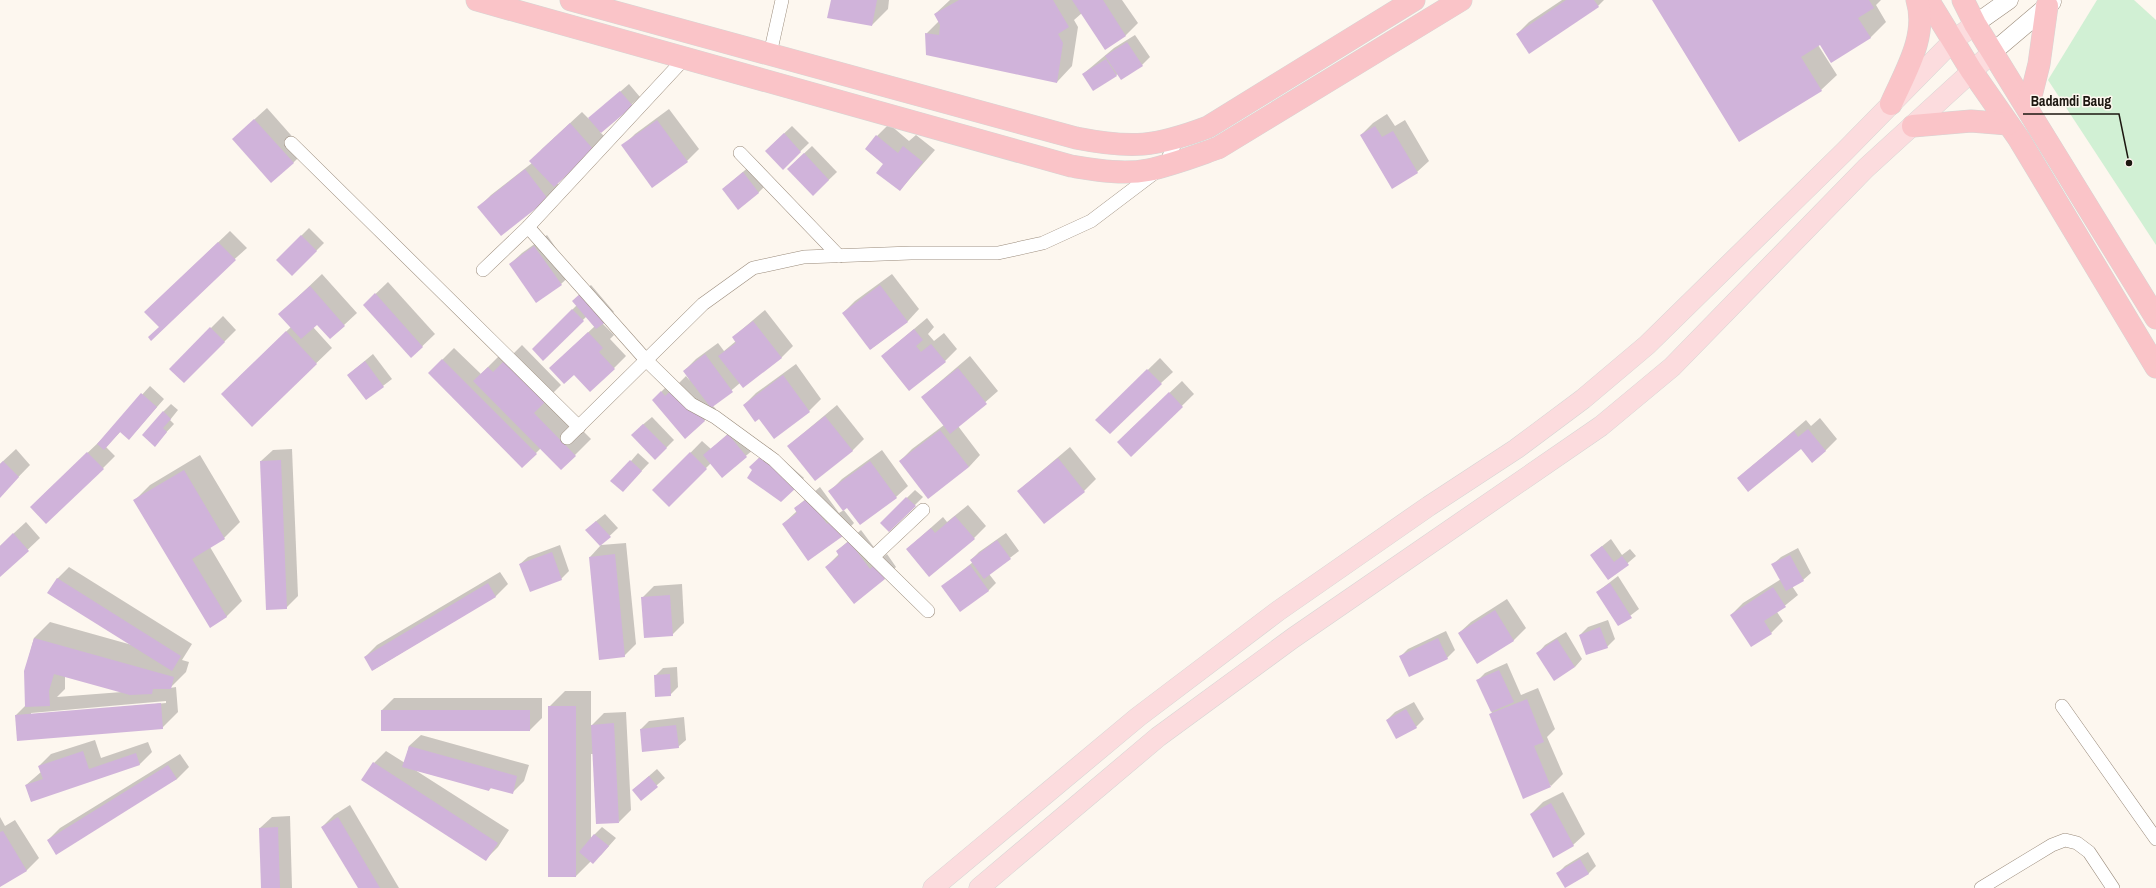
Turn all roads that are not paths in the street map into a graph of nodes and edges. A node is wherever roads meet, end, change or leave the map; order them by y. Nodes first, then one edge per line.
1 (477, 0) edge
2 (571, 0) edge
3 (782, 0) edge
4 (1414, 0) edge
5 (1461, 0) edge
6 (1917, 0) edge
7 (1928, 0) edge
8 (1964, 0) edge
9 (2009, 0) edge
10 (2051, 3) edge
11 (1975, 24) junction
12 (1953, 41) junction
13 (1993, 52) junction
14 (770, 54) junction
15 (685, 58) junction
16 (1971, 70) junction
17 (1891, 104) junction
18 (2028, 108) junction
19 (2008, 124) junction
20 (1913, 126) junction
21 (1177, 139) junction
22 (292, 143) dead end
23 (740, 152) dead end
24 (1165, 165) junction
25 (528, 227) junction
26 (840, 256) junction
27 (483, 270) dead end
28 (2156, 318) edge
29 (646, 360) junction
30 (2156, 367) edge
31 (579, 427) junction
32 (567, 438) dead end
33 (922, 510) dead end
34 (873, 557) junction
35 (928, 611) dead end
36 (2062, 706) dead end
37 (2156, 839) edge
38 (933, 888) edge
39 (979, 888) edge
40 (1981, 888) edge
41 (2113, 888) edge

1 - 15 highway
2 - 14 highway
3 - 14 street
4 - 21 highway
5 - 24 highway
6 - 17 highway
7 - 12 highway
8 - 11 highway
9 - 11 street
10 - 13 street
10 - 18 highway
11 - 12 main road
11 - 13 highway
12 - 16 highway
12 - 17 main road
13 - 16 main road
13 - 18 highway
14 - 21 highway
15 - 24 highway
15 - 25 street
16 - 19 highway
16 - 20 main road
17 - 38 main road
18 - 28 highway
19 - 20 highway
19 - 30 highway
20 - 39 main road
21 - 24 street
22 - 31 street
23 - 26 street
24 - 26 street
25 - 27 street
25 - 29 street
26 - 29 street
29 - 31 street
29 - 34 street
31 - 32 street
33 - 34 street
34 - 35 street
36 - 37 street
40 - 41 street

